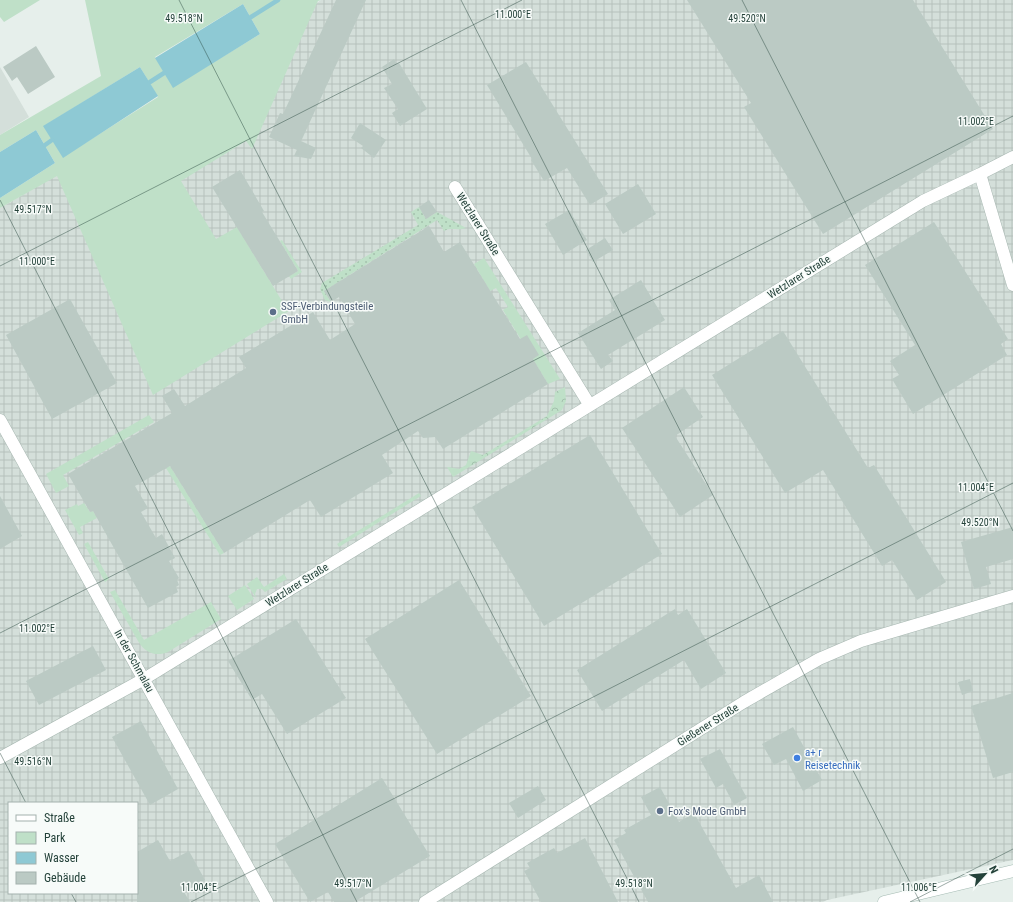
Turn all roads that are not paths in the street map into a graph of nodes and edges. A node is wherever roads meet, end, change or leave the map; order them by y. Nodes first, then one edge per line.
1 (1013, 157) edge
2 (980, 174) junction
3 (455, 187) dead end
4 (1013, 284) edge
5 (589, 404) junction
6 (0, 420) edge
7 (1013, 596) edge
8 (144, 679) junction
9 (0, 758) edge
10 (1013, 871) edge
11 (267, 902) edge
12 (425, 902) edge
13 (884, 902) edge

1 - 2 street, Wetzlarer Straße
2 - 4 street
2 - 5 street, Wetzlarer Straße
3 - 5 street, Wetzlarer Straße
5 - 8 street, Wetzlarer Straße
6 - 8 street, In der Schmalau
7 - 12 street, Gießener Straße
8 - 9 street, Wetzlarer Straße
8 - 11 street, In der Schmalau
10 - 13 street

